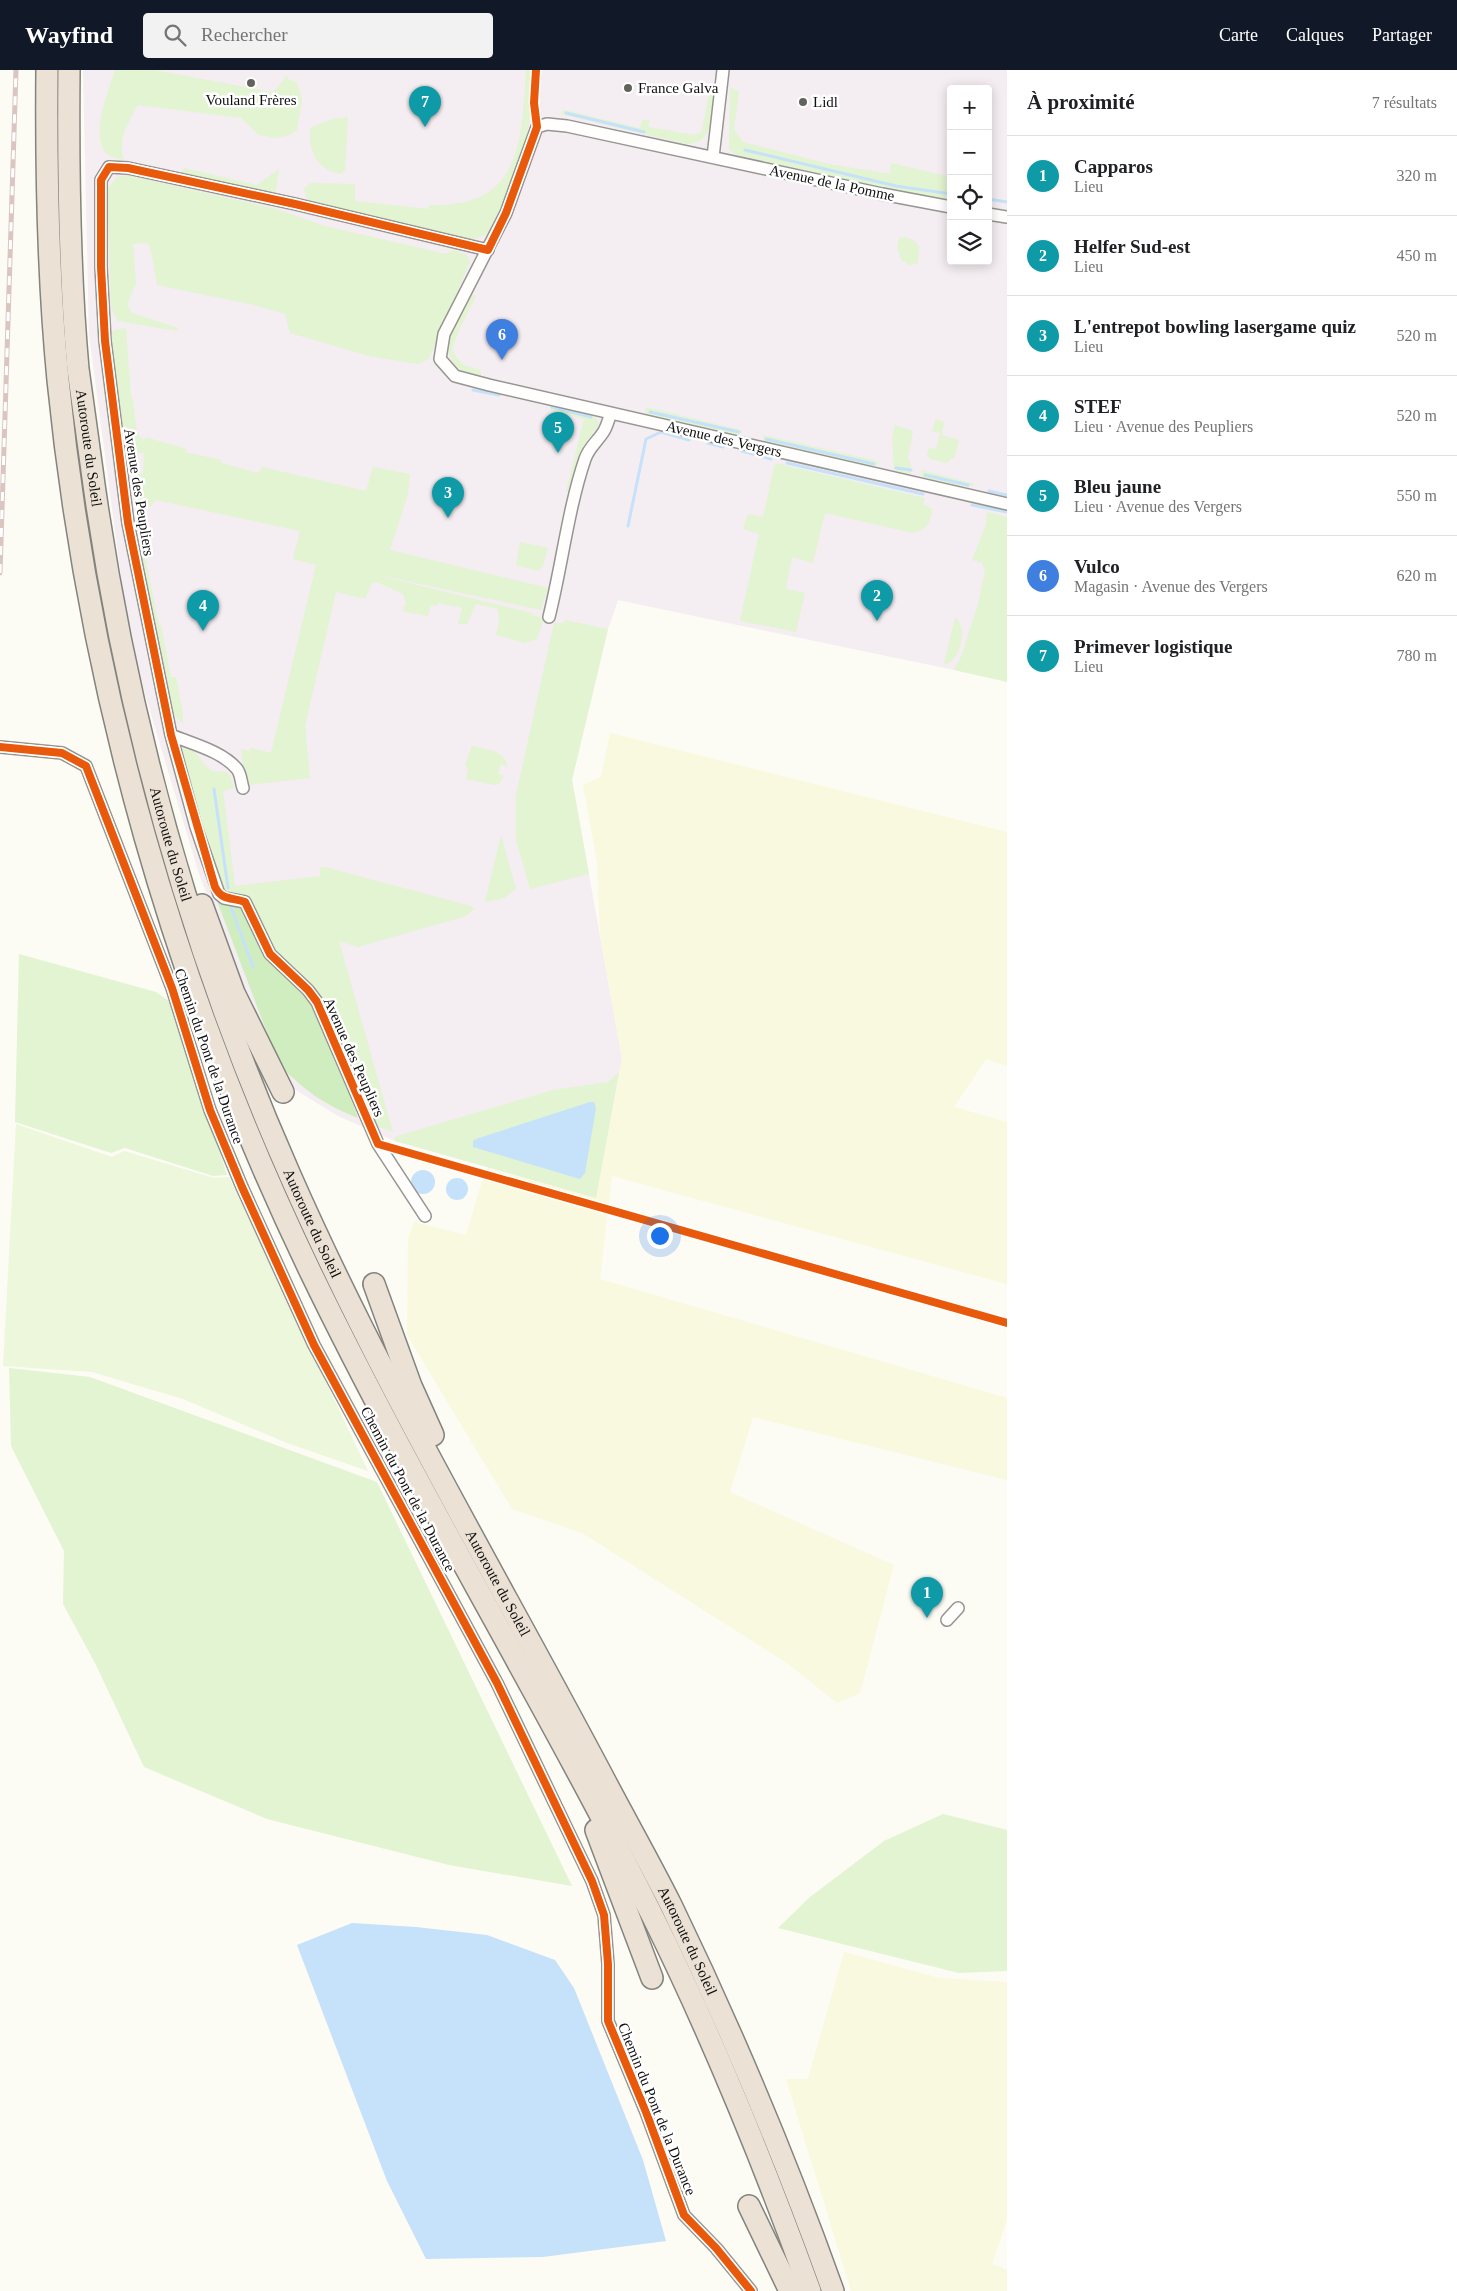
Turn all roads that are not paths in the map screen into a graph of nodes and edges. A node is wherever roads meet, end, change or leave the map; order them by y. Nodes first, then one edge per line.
1 (47, 70) edge
2 (69, 70) edge
3 (723, 70) edge
4 (713, 157) junction
5 (947, 206) edge
6 (992, 215) edge
7 (1007, 217) edge
8 (488, 250) junction
9 (611, 413) junction
10 (1007, 504) edge
11 (549, 617) dead end
12 (126, 672) junction
13 (171, 735) junction
14 (0, 747) edge
15 (243, 788) dead end
16 (283, 1092) dead end
17 (425, 1216) dead end
18 (374, 1284) dead end
19 (493, 1573) junction
20 (958, 1608) dead end
21 (947, 1620) dead end
22 (577, 1773) junction
23 (652, 1978) dead end
24 (749, 2206) dead end
25 (751, 2291) edge
26 (790, 2291) edge
27 (810, 2291) edge
28 (833, 2291) edge

1 - 22 highway, Autoroute du Soleil
2 - 12 highway, Autoroute du Soleil
3 - 4 street
4 - 5 street, Avenue de la Pomme
4 - 8 street, Avenue de la Pomme
6 - 7 street
8 - 9 street, Avenue des Vergers
8 - 13 street, Avenue des Peupliers
9 - 10 street, Avenue des Vergers
9 - 11 street
12 - 16 highway
12 - 19 highway, Autoroute du Soleil
13 - 15 street
13 - 17 street, Avenue des Peupliers
14 - 25 street, Chemin du Pont de la Durance
18 - 19 highway
19 - 28 highway, Autoroute du Soleil
20 - 21 street
22 - 23 highway
22 - 27 highway, Autoroute du Soleil
24 - 26 highway

